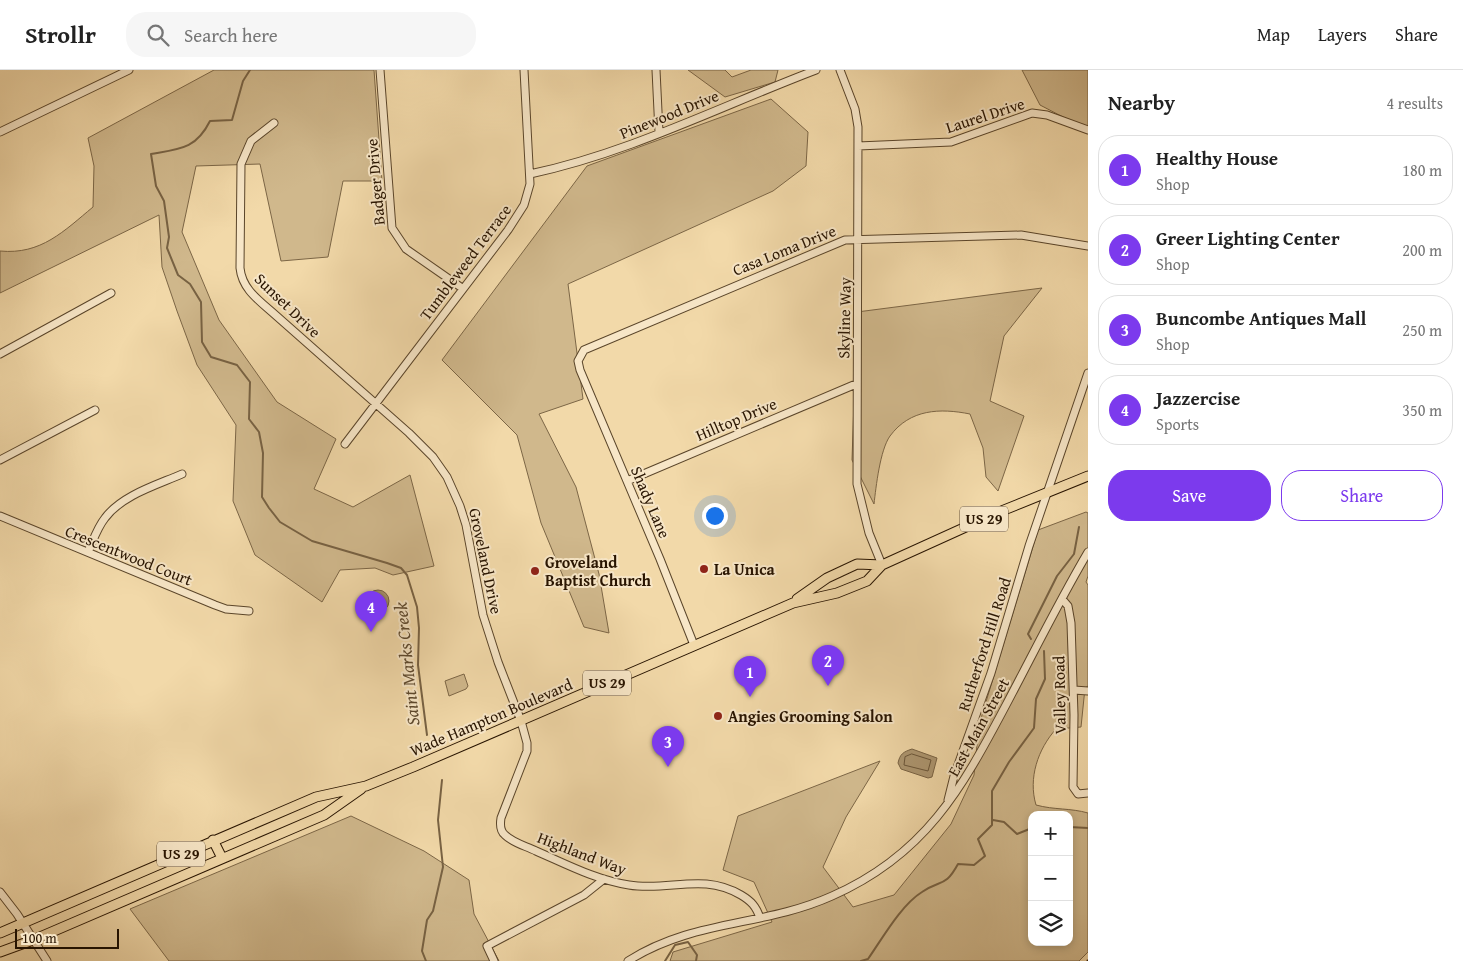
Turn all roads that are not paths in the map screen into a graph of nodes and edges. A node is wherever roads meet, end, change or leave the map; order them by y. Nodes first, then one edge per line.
1 (129, 70) edge
2 (380, 70) edge
3 (524, 70) edge
4 (656, 70) edge
5 (816, 70) edge
6 (840, 70) edge
7 (274, 123) dead end
8 (1088, 130) edge
9 (0, 132) edge
10 (660, 132) junction
11 (858, 146) junction
12 (530, 174) junction
13 (858, 240) junction
14 (1088, 246) edge
15 (462, 288) junction
16 (110, 293) dead end
17 (0, 354) edge
18 (580, 370) joint
19 (1088, 373) edge
20 (856, 384) junction
21 (375, 404) junction
22 (95, 410) dead end
23 (345, 444) dead end
24 (0, 460) edge
25 (182, 474) dead end
26 (1088, 476) edge
27 (628, 481) junction
28 (1046, 493) junction
29 (0, 516) edge
30 (88, 552) junction
31 (1088, 552) edge
32 (882, 565) junction
33 (1062, 600) junction
34 (792, 603) junction
35 (249, 611) dead end
36 (694, 645) junction
37 (1074, 690) junction
38 (1088, 690) edge
39 (521, 721) junction
40 (366, 786) junction
41 (1088, 793) edge
42 (948, 803) junction
43 (213, 840) junction
44 (222, 858) junction
45 (604, 879) junction
46 (0, 892) edge
47 (760, 918) junction
48 (22, 922) junction
49 (0, 933) edge
50 (33, 940) junction
51 (0, 952) edge
52 (41, 952) junction
53 (39, 961) edge
54 (47, 961) edge
55 (494, 961) edge
56 (628, 961) edge

1 - 9 street
2 - 15 street, Badger Drive
3 - 12 street, Tumbleweed Terrace
4 - 10 street
5 - 10 street, Pinewood Drive
6 - 11 street, Skyline Way
7 - 21 street, Sunset Drive
8 - 11 street, Laurel Drive
10 - 12 street, Pinewood Drive
11 - 13 street, Skyline Way
12 - 15 street, Tumbleweed Terrace
13 - 14 street, Casa Loma Drive
13 - 18 street, Casa Loma Drive
13 - 20 street, Skyline Way
15 - 21 street, Tumbleweed Terrace
16 - 17 street
18 - 27 street, Shady Lane
19 - 28 street, Rutherford Hill Road
20 - 27 street, Hilltop Drive
20 - 32 street, Skyline Way
21 - 23 street, Tumbleweed Terrace
21 - 39 street, Groveland Drive
22 - 24 street
25 - 30 street
26 - 28 main road, Wade Hampton Boulevard / US 29
27 - 36 street, Shady Lane
28 - 32 main road, Wade Hampton Boulevard / US 29
28 - 42 street, Rutherford Hill Road
29 - 30 street, Crescentwood Court
30 - 35 street, Crescentwood Court
31 - 33 street, East Main Street
32 - 34 main road, Wade Hampton Boulevard / US 29
32 - 34 main road, Wade Hampton Boulevard / US 29
33 - 37 street, Valley Road
33 - 42 street, East Main Street
34 - 36 main road, Wade Hampton Boulevard / US 29
36 - 39 main road, Wade Hampton Boulevard / US 29
37 - 38 street
37 - 41 street, Valley Road
39 - 40 main road, Wade Hampton Boulevard / US 29
39 - 45 street, Highland Way
40 - 43 main road, Wade Hampton Boulevard / US 29
40 - 44 main road, Wade Hampton Boulevard / US 29
42 - 47 street, East Main Street
43 - 44 main road
43 - 48 main road, Wade Hampton Boulevard / US 29
44 - 50 main road, Wade Hampton Boulevard / US 29
45 - 47 street, Highland Way
45 - 55 street
46 - 48 street
47 - 56 street, East Main Street
48 - 49 main road, Wade Hampton Boulevard / US 29
48 - 50 street
50 - 51 main road, Wade Hampton Boulevard / US 29
50 - 52 street
52 - 53 street
52 - 54 street

